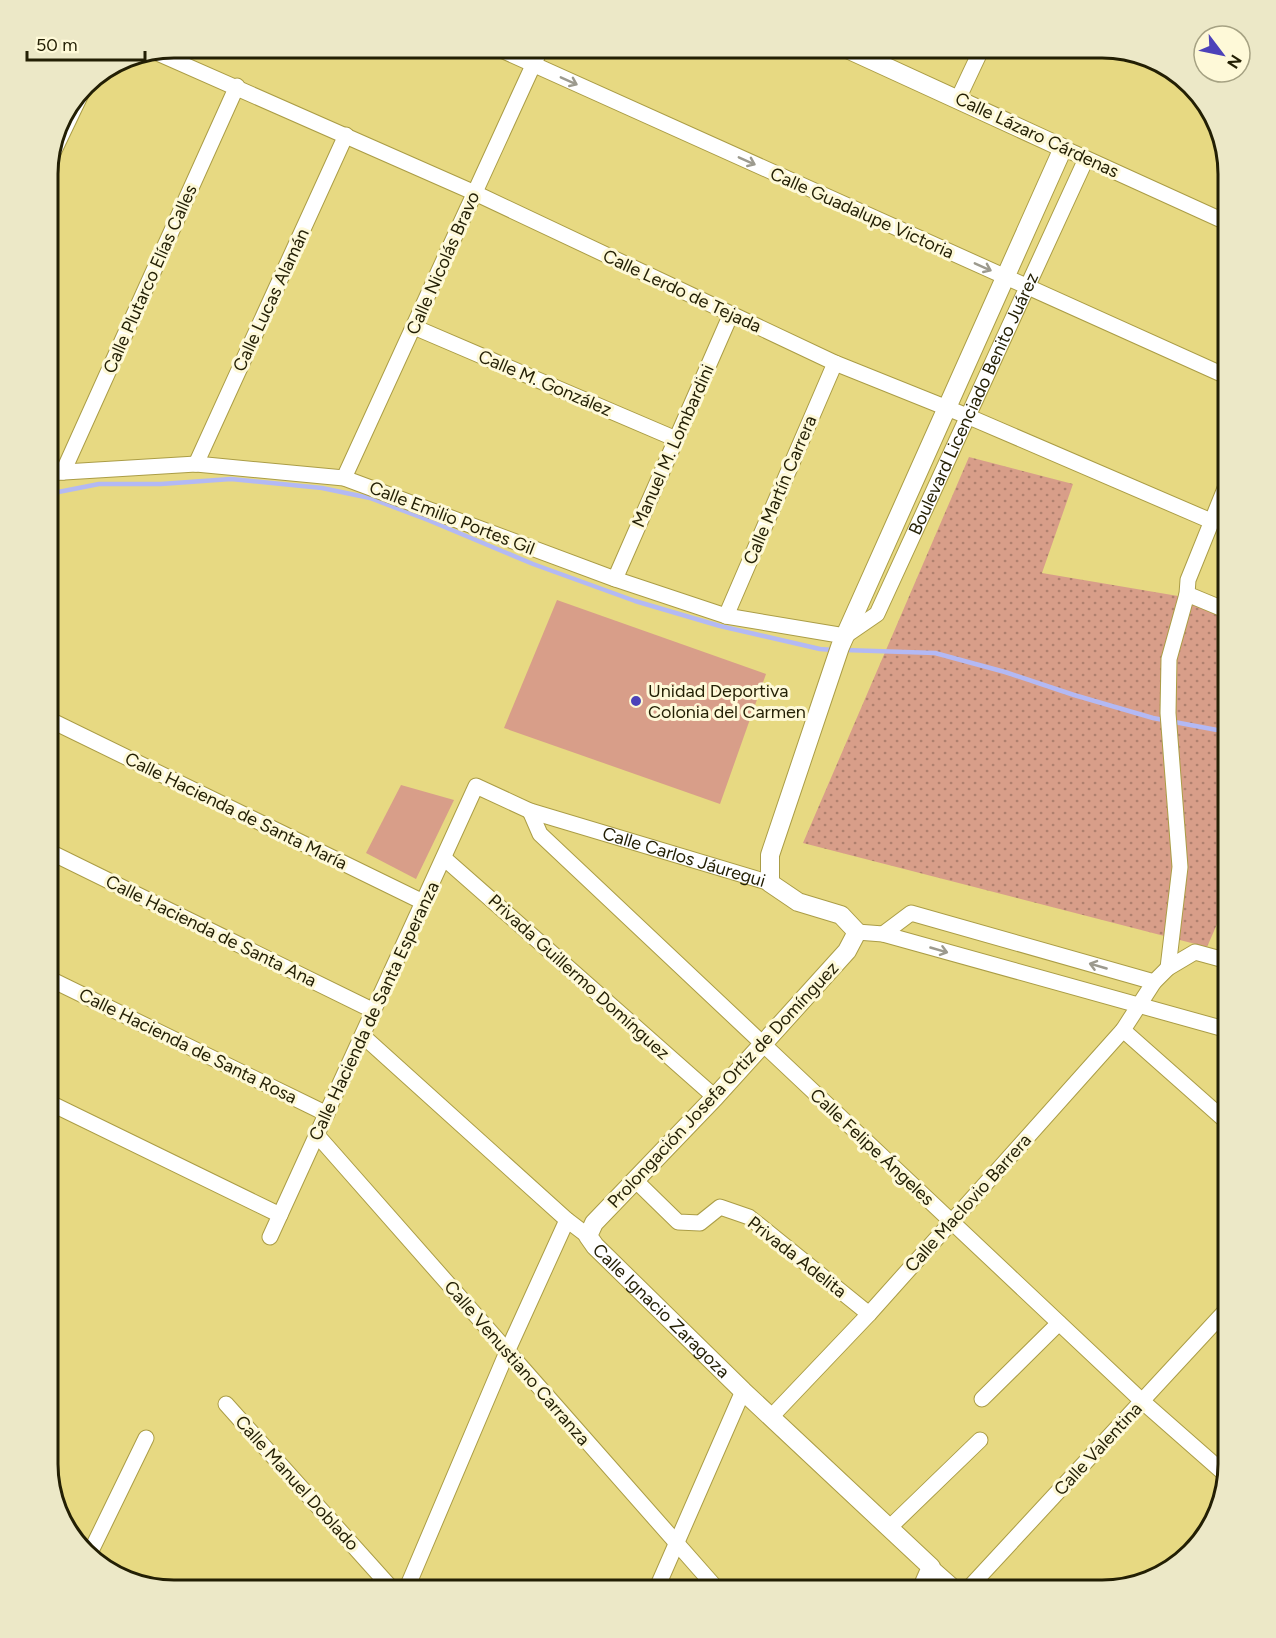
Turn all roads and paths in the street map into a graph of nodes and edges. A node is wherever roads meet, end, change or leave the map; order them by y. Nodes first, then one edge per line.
1 (171, 58) edge
2 (520, 58) edge
3 (537, 58) edge
4 (869, 59) edge
5 (977, 59) edge
6 (534, 65) junction
7 (237, 86) junction
8 (958, 99) junction
9 (346, 135) junction
10 (1063, 148) junction
11 (1086, 159) junction
12 (475, 193) junction
13 (1218, 218) edge
14 (1005, 276) junction
15 (1027, 287) junction
16 (731, 314) junction
17 (414, 327) junction
18 (835, 363) junction
19 (1218, 373) edge
20 (945, 408) junction
21 (967, 416) junction
22 (675, 439) junction
23 (196, 464) junction
24 (59, 467) edge
25 (59, 473) edge
26 (344, 478) junction
27 (1218, 505) edge
28 (1211, 521) junction
29 (615, 579) junction
30 (1187, 594) junction
31 (1218, 607) edge
32 (726, 616) junction
33 (842, 642) junction
34 (59, 724) edge
35 (476, 786) joint
36 (530, 811) junction
37 (58, 856) edge
38 (444, 858) junction
39 (770, 883) junction
40 (423, 903) junction
41 (856, 932) junction
42 (883, 934) junction
43 (1218, 959) edge
44 (1168, 968) junction
45 (1154, 982) junction
46 (58, 983) edge
47 (1139, 1006) junction
48 (374, 1011) junction
49 (1218, 1027) edge
50 (1123, 1030) junction
51 (363, 1036) junction
52 (762, 1045) junction
53 (715, 1097) junction
54 (58, 1107) edge
55 (327, 1114) junction
56 (1218, 1114) edge
57 (317, 1135) junction
58 (635, 1180) junction
59 (280, 1215) junction
60 (567, 1220) junction
61 (951, 1222) junction
62 (588, 1236) junction
63 (270, 1237) dead end
64 (869, 1314) junction
65 (1218, 1319) edge
66 (1059, 1323) junction
67 (507, 1352) junction
68 (743, 1391) junction
69 (982, 1399) dead end
70 (1142, 1401) junction
71 (226, 1404) dead end
72 (771, 1417) junction
73 (146, 1438) dead end
74 (980, 1440) dead end
75 (1218, 1468) edge
76 (890, 1528) junction
77 (677, 1543) junction
78 (93, 1546) edge
79 (931, 1568) junction
80 (384, 1580) edge
81 (410, 1580) edge
82 (660, 1580) edge
83 (709, 1580) edge
84 (926, 1580) edge
85 (945, 1580) edge
86 (976, 1580) edge

1 - 7 street, Calle Lerdo de Tejada
2 - 6 street, Calle Guadalupe Victoria
3 - 6 street, Calle Nicolás Bravo
4 - 8 street, Calle Lázaro Cárdenas
5 - 8 street
6 - 12 street, Calle Nicolás Bravo
6 -> 14 street, Calle Guadalupe Victoria
7 - 9 street, Calle Lerdo de Tejada
7 - 24 street, Calle Plutarco Elías Calles
8 - 10 street, Calle Lázaro Cárdenas
9 - 12 street, Calle Lerdo de Tejada
9 - 23 street, Calle Lucas Alamán
10 - 11 street, Calle Lázaro Cárdenas
10 - 14 street, Boulevard Licenciado Benito Juárez
11 - 13 street, Calle Lázaro Cárdenas
11 - 15 street, Boulevard Licenciado Benito Juárez
12 - 16 street, Calle Lerdo de Tejada
12 - 17 street, Calle Nicolás Bravo
14 - 15 street, Calle Guadalupe Victoria
14 - 20 street, Boulevard Licenciado Benito Juárez
15 - 19 street, Calle Guadalupe Victoria
15 - 21 street, Boulevard Licenciado Benito Juárez
16 - 18 street, Calle Lerdo de Tejada
16 - 22 street, Manuel M. Lombardini
17 - 22 street, Calle M. González
17 - 26 street, Calle Nicolás Bravo
18 - 20 street, Calle Lerdo de Tejada
18 - 32 street, Calle Martín Carrera
20 - 21 street, Calle Lerdo de Tejada
20 - 33 street, Boulevard Licenciado Benito Juárez
21 - 28 street, Calle Lerdo de Tejada
21 - 33 street, Boulevard Licenciado Benito Juárez
22 - 29 street, Manuel M. Lombardini
23 - 25 street, Calle Emilio Portes Gil
23 - 26 street, Calle Emilio Portes Gil
26 - 29 street, Calle Emilio Portes Gil
27 - 28 street
28 - 30 street
29 - 32 street, Calle Emilio Portes Gil
30 - 31 street
30 - 44 street
32 - 33 street, Calle Emilio Portes Gil
33 - 39 street
34 - 40 street, Calle Hacienda de Santa María
35 - 36 street, Calle Carlos Jáuregui
35 - 38 street, Calle Hacienda de Santa Esperanza
36 - 39 street, Calle Carlos Jáuregui
36 - 52 street, Calle Felipe Ángeles
37 - 48 street, Calle Hacienda de Santa Ana
38 - 40 street, Calle Hacienda de Santa Esperanza
38 - 53 street, Privada Guillermo Domínguez
39 - 41 street, Calle Carlos Jáuregui
40 - 48 street, Calle Hacienda de Santa Esperanza
41 - 42 street
41 - 52 street, Prolongación Josefa Ortiz de Domínguez
45 -> 42 street
42 -> 47 street
43 - 44 street, Calle Maclovio Barrera
44 - 45 street, Calle Maclovio Barrera
45 - 47 street, Calle Maclovio Barrera
46 - 55 street, Calle Hacienda de Santa Rosa
47 - 49 street
47 - 50 street, Calle Maclovio Barrera
48 - 51 street, Calle Hacienda de Santa Esperanza
50 - 56 street
50 - 61 street, Calle Maclovio Barrera
51 - 55 street, Calle Hacienda de Santa Esperanza
51 - 60 street, Calle Ignacio Zaragoza
52 - 53 street, Prolongación Josefa Ortiz de Domínguez
52 - 61 street, Calle Felipe Ángeles
53 - 58 street, Prolongación Josefa Ortiz de Domínguez
54 - 59 street
55 - 57 street, Calle Hacienda de Santa Esperanza
57 - 59 street, Calle Hacienda de Santa Esperanza
57 - 67 street, Calle Venustiano Carranza
58 - 62 street, Prolongación Josefa Ortiz de Domínguez
58 - 64 street, Privada Adelita
59 - 63 street, Calle Hacienda de Santa Esperanza
60 - 62 street, Calle Ignacio Zaragoza
60 - 67 street
61 - 64 street, Calle Maclovio Barrera
61 - 66 street, Calle Felipe Ángeles
62 - 68 street, Calle Ignacio Zaragoza
64 - 72 street, Calle Maclovio Barrera
65 - 70 street, Calle Valentina
66 - 69 street
66 - 70 street, Calle Felipe Ángeles
67 - 77 street, Calle Venustiano Carranza
67 - 81 street
68 - 72 street, Calle Ignacio Zaragoza
68 - 77 street
70 - 75 street, Calle Felipe Ángeles
70 - 86 street, Calle Valentina
71 - 80 street, Calle Manuel Doblado
72 - 76 street, Calle Ignacio Zaragoza
73 - 78 street
74 - 76 street
76 - 79 street, Calle Ignacio Zaragoza
77 - 82 street
77 - 83 street, Calle Venustiano Carranza
79 - 84 street
79 - 85 street, Calle Ignacio Zaragoza

